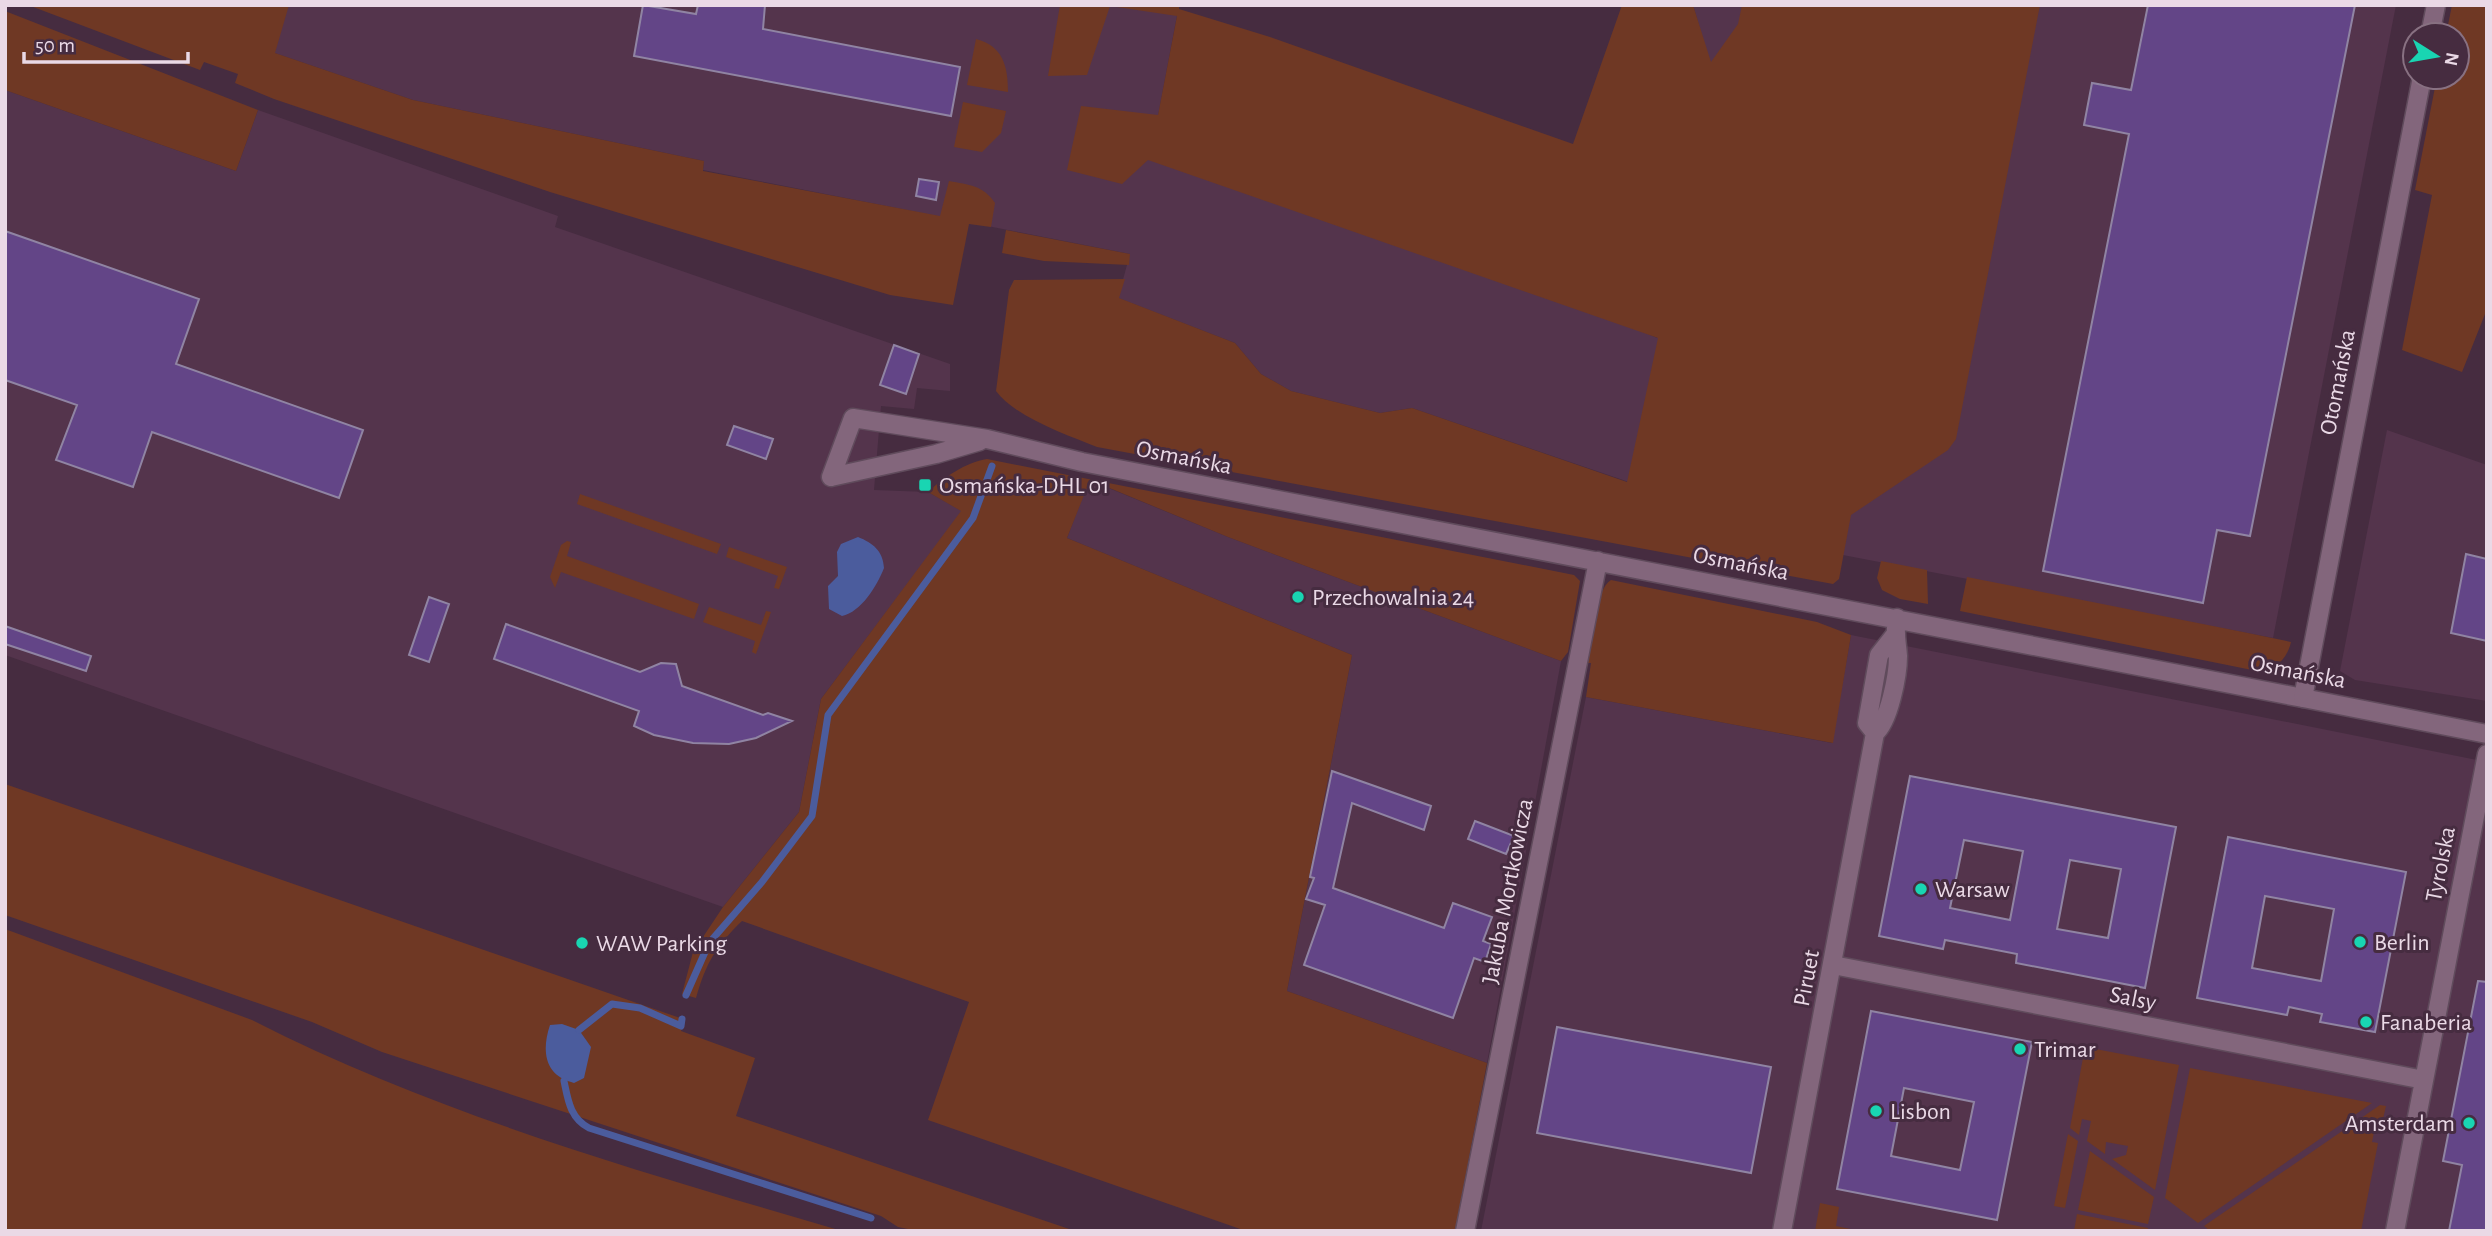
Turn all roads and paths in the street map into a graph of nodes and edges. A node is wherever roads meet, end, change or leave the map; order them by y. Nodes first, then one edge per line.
1 (2419, 91) edge
2 (986, 439) junction
3 (1598, 561) junction
4 (1897, 618) junction
5 (2303, 698) junction
6 (2487, 734) edge
7 (2487, 754) edge
8 (1833, 965) junction
9 (2424, 1080) junction
10 (1465, 1231) edge
11 (1782, 1231) edge
12 (2395, 1231) edge

1 - 5 street, Otomańska
2 - 2 street, Osmańska
2 - 3 street, Osmańska
3 - 4 street, Osmańska
3 - 10 street, Jakuba Mortkowicza
4 - 5 street, Osmańska
4 - 8 street, Piruet
5 - 6 street, Osmańska
7 - 9 street, Tyrolska
8 - 9 street, Salsy
8 - 11 street, Piruet
9 - 12 street, Tyrolska

